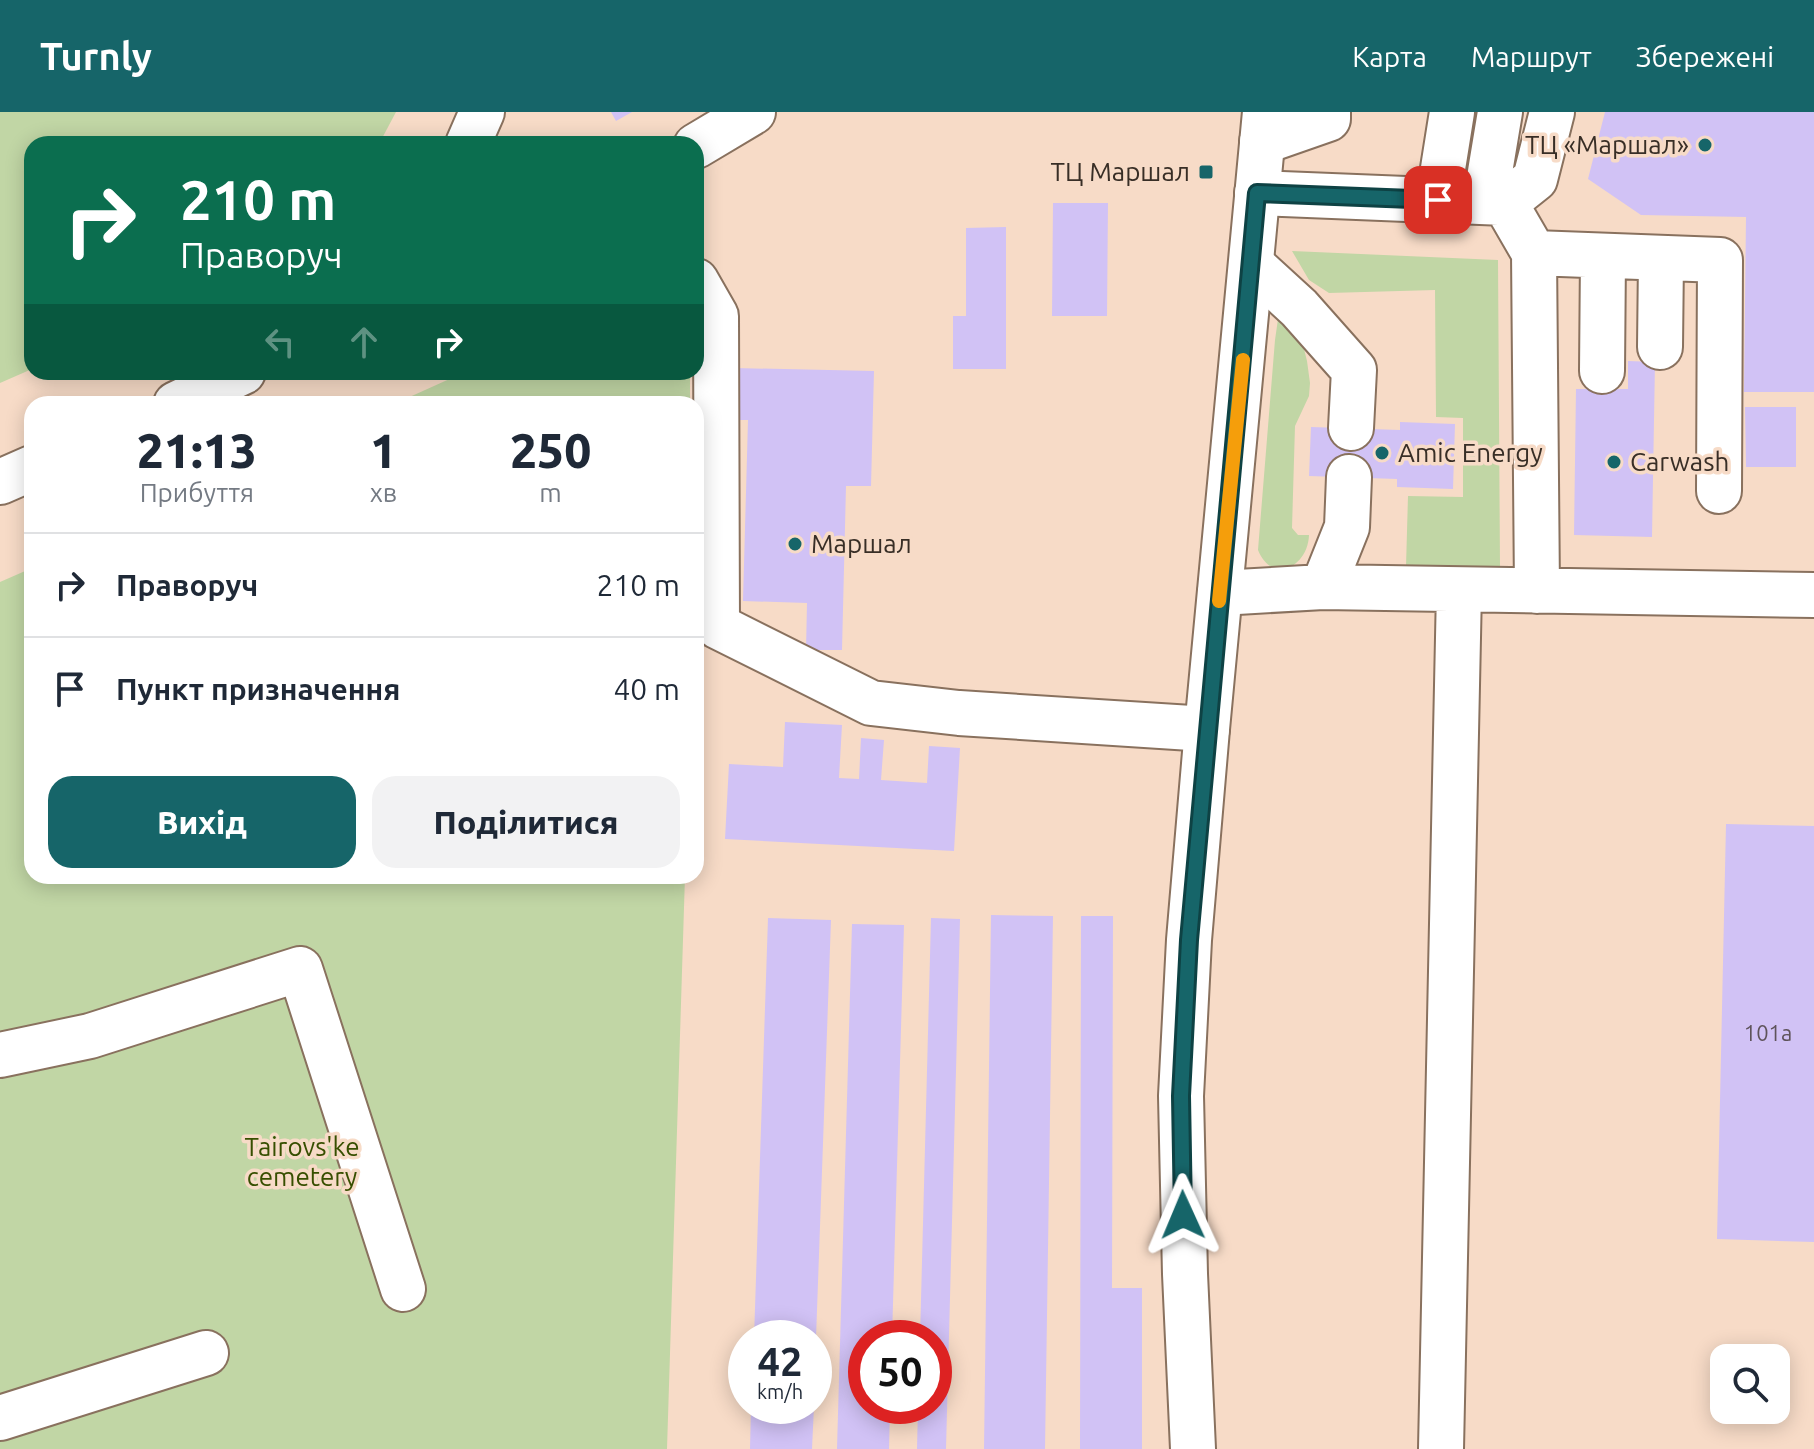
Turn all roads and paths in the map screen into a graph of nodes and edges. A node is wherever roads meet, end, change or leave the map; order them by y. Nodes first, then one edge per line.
1 (482, 112) edge
2 (753, 112) edge
3 (1328, 112) edge
4 (1452, 112) edge
5 (1500, 112) edge
6 (1552, 112) edge
7 (1264, 127) edge
8 (472, 136) edge
9 (704, 141) edge
10 (1257, 193) junction
11 (1438, 200) junction
12 (1495, 203) junction
13 (1534, 253) junction
14 (1603, 256) junction
15 (1661, 258) junction
16 (1252, 265) junction
17 (704, 295) edge
18 (1660, 347) dead end
19 (1602, 371) dead end
20 (226, 380) edge
21 (193, 396) edge
22 (1351, 428) dead end
23 (24, 472) edge
24 (1349, 477) dead end
25 (0, 482) edge
26 (1719, 491) dead end
27 (1323, 587) junction
28 (1459, 590) junction
29 (1537, 591) junction
30 (1220, 593) junction
31 (1814, 595) edge
32 (1207, 729) junction
33 (0, 1055) edge
34 (403, 1289) dead end
35 (206, 1353) dead end
36 (0, 1418) edge
37 (1193, 1449) edge
38 (1441, 1449) edge

1 - 8 main road
2 - 9 main road
3 - 7 main road
4 - 11 main road
5 - 12 main road
6 - 12 main road
7 - 10 main road
10 - 11 main road
10 - 16 main road
11 - 12 main road
12 - 13 main road
13 - 14 main road
13 - 29 main road
14 - 15 main road
14 - 19 main road
15 - 18 main road
15 - 26 main road
16 - 22 main road
16 - 30 main road
17 - 32 main road
20 - 21 main road
23 - 25 main road
24 - 27 main road
27 - 28 main road
27 - 30 main road
28 - 29 main road
28 - 38 main road
29 - 31 main road
30 - 32 main road
32 - 37 main road
33 - 34 main road
35 - 36 main road

